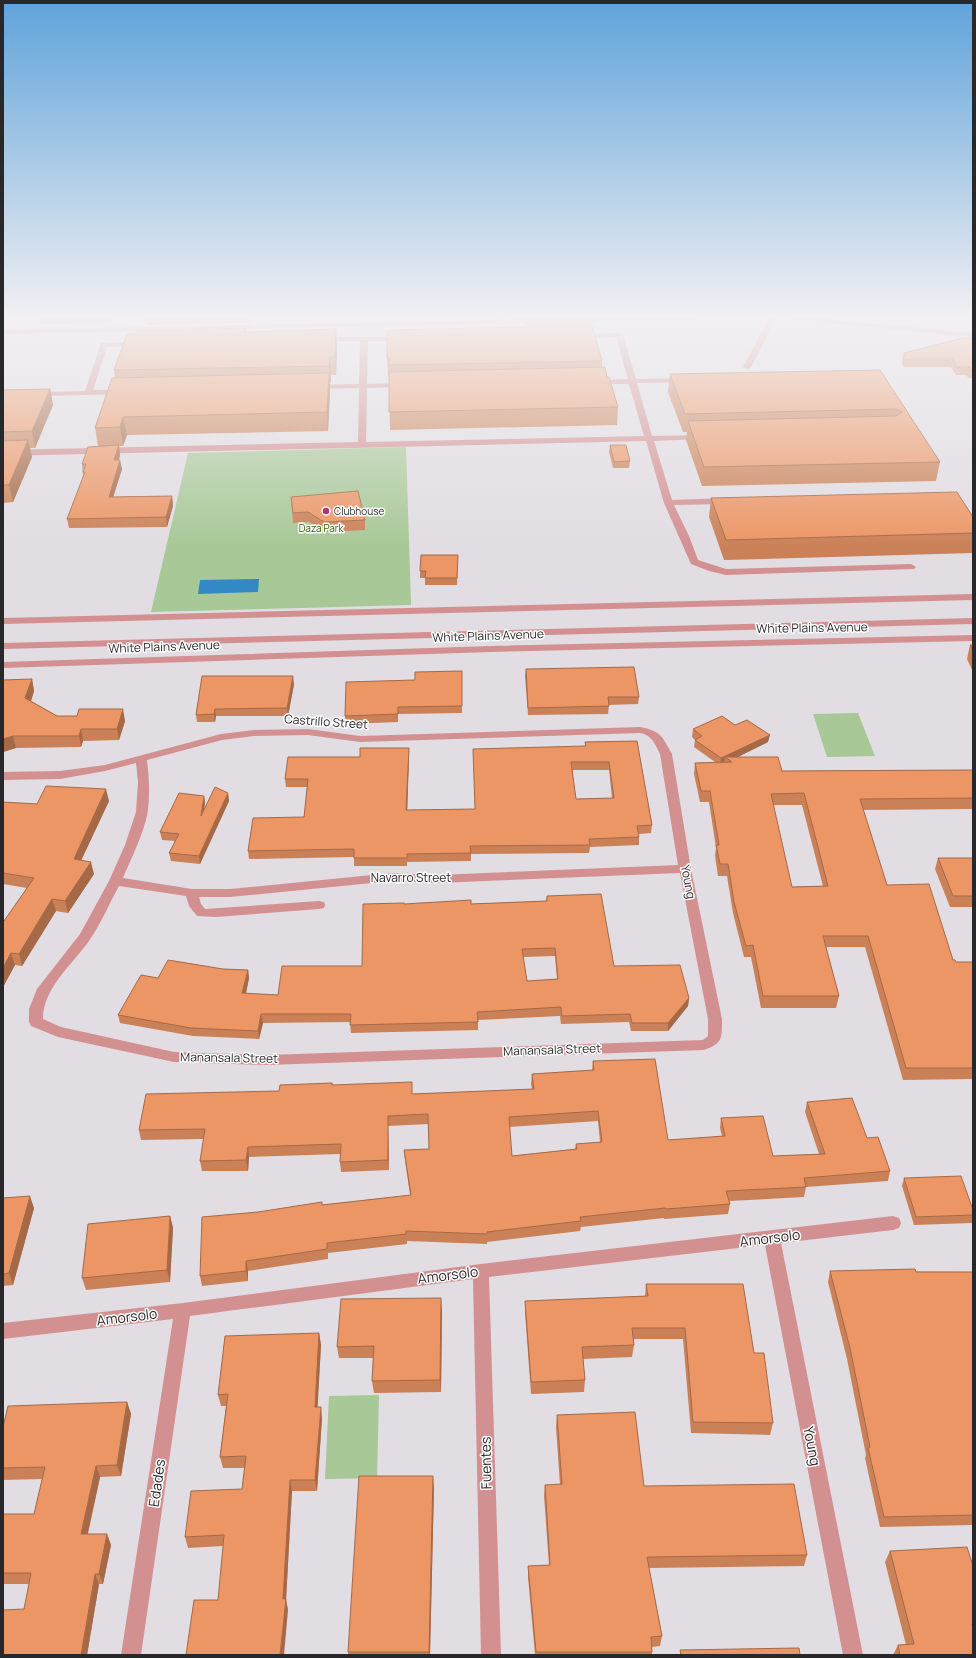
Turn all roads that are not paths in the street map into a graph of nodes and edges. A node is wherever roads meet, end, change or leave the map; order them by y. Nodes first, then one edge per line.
1 (112, 392) edge
2 (363, 392) edge
3 (637, 392) edge
4 (88, 393) joint
5 (3, 395) edge
6 (712, 436) edge
7 (650, 438) junction
8 (362, 444) junction
9 (3, 453) edge
10 (738, 501) edge
11 (668, 503) junction
12 (911, 567) dead end
13 (973, 597) edge
14 (3, 621) edge
15 (973, 621) edge
16 (489, 633) junction
17 (973, 638) edge
18 (3, 646) edge
19 (491, 649) junction
20 (3, 665) edge
21 (651, 732) joint
22 (141, 759) junction
23 (3, 776) edge
24 (685, 869) junction
25 (115, 881) junction
26 (192, 893) junction
27 (319, 905) dead end
28 (715, 1037) joint
29 (894, 1223) dead end
30 (772, 1238) junction
31 (481, 1271) junction
32 (183, 1310) junction
33 (3, 1331) edge
34 (132, 1655) edge
35 (491, 1655) edge
36 (853, 1655) edge

1 - 4 street
2 - 8 street
3 - 7 street
4 - 5 street
6 - 7 street
7 - 8 street
7 - 11 street
8 - 9 street
10 - 11 street
11 - 12 street
13 - 14 street
15 - 16 street, White Plains Avenue
16 - 18 street, White Plains Avenue
16 - 19 street
17 - 19 street, White Plains Avenue
19 - 20 street, White Plains Avenue
21 - 22 street, Castrillo Street
21 - 24 street, Young
22 - 23 street, Castrillo Street
22 - 25 street, Manansala Street
24 - 26 street, Navarro Street
24 - 28 street, Young
25 - 26 street, Navarro Street
25 - 28 street, Manansala Street
26 - 27 street
29 - 30 street, Amorsolo
30 - 31 street, Amorsolo
30 - 36 street, Young
31 - 32 street, Amorsolo
31 - 35 street, Fuentes
32 - 33 street, Amorsolo
32 - 34 street, Edades

